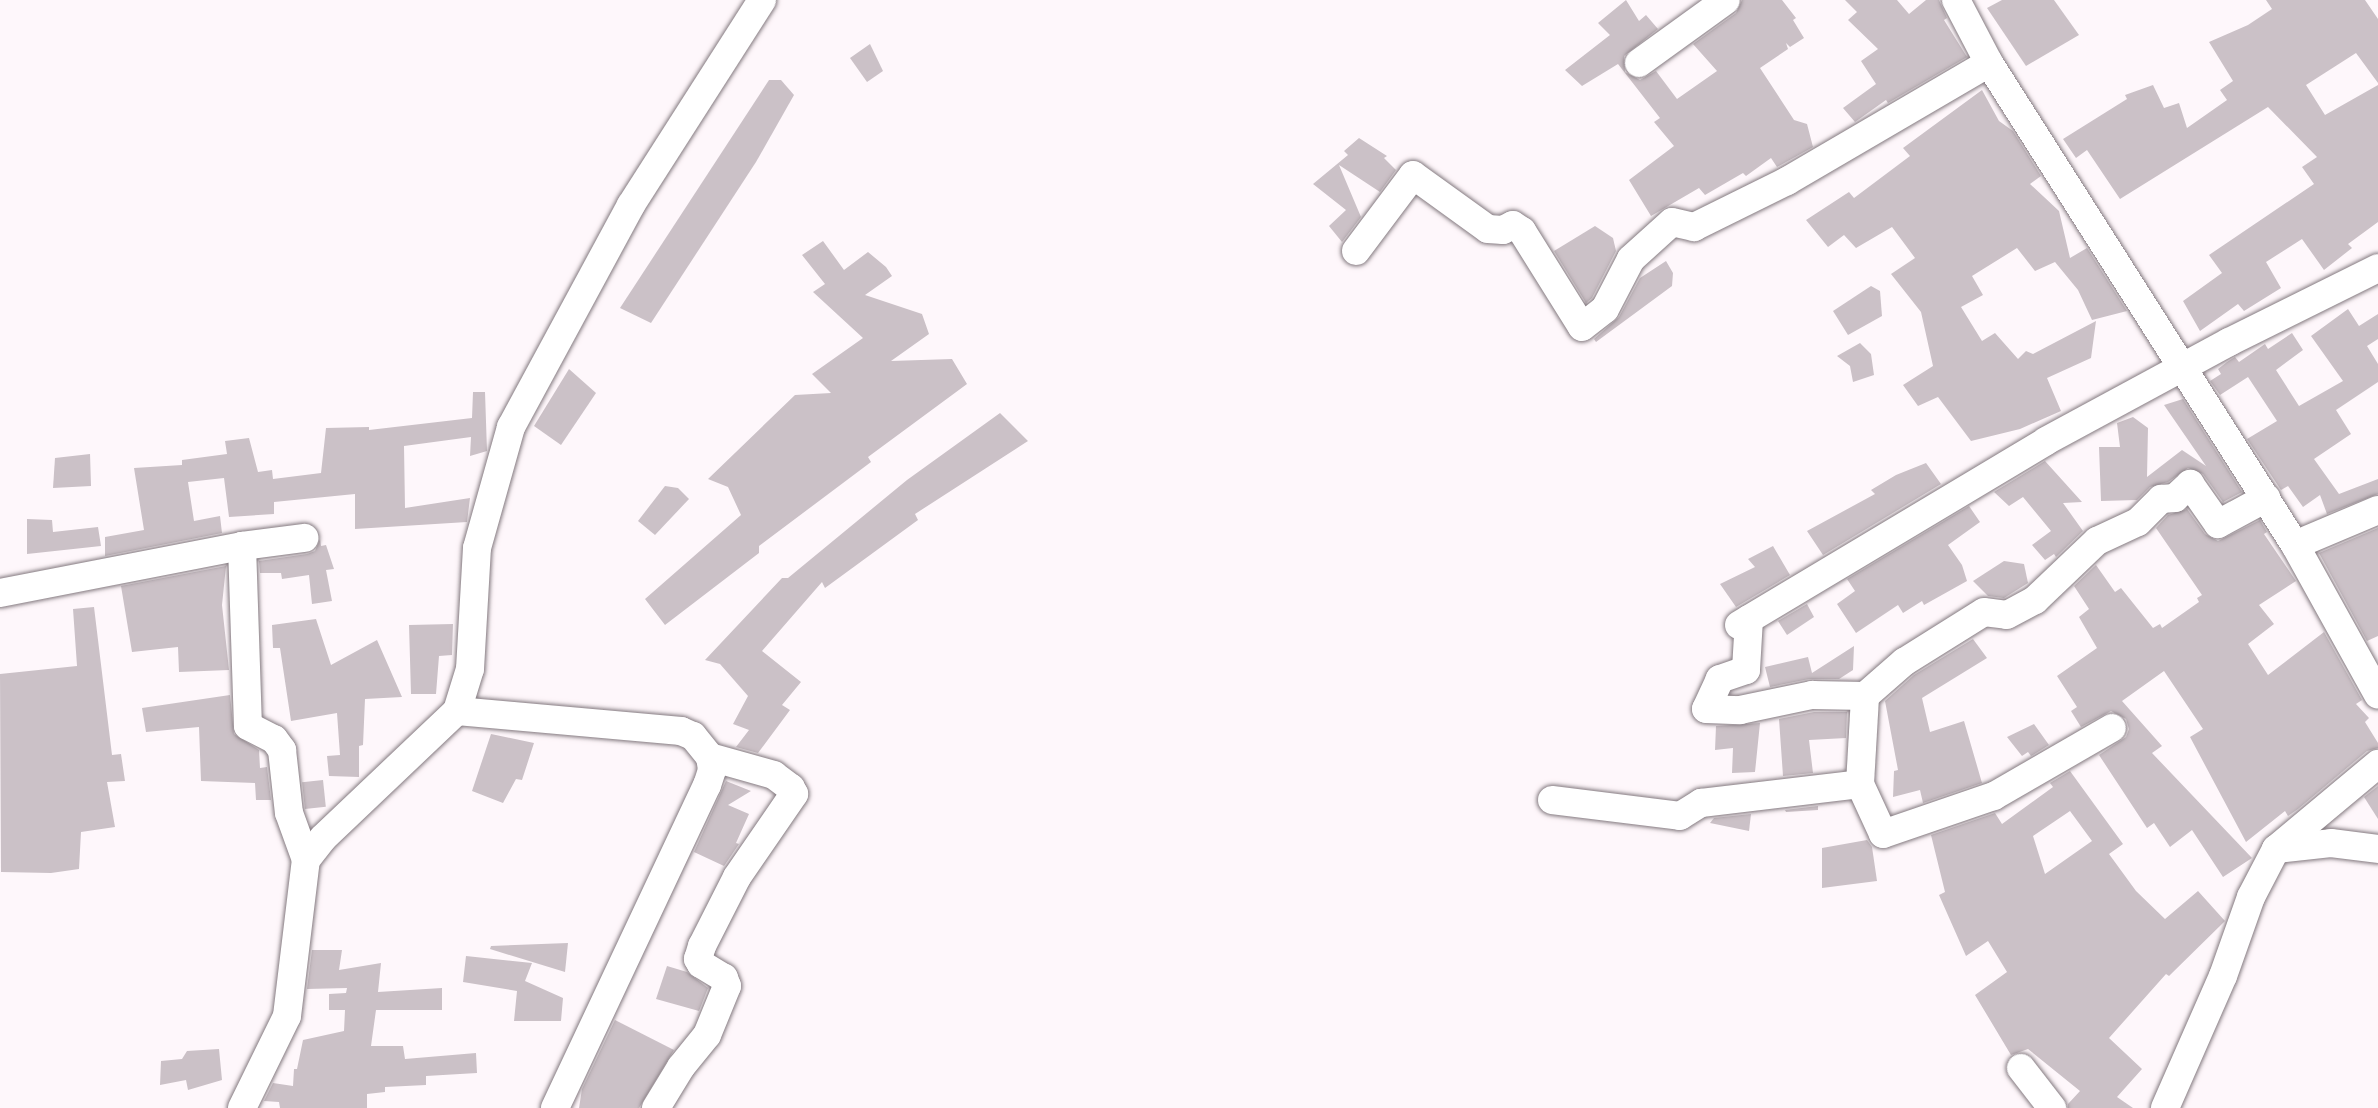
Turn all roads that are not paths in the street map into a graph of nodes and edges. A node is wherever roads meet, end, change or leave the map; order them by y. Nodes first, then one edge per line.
1 (762, 0) edge
2 (1726, 0) edge
3 (1956, 0) edge
4 (1639, 63) dead end
5 (1989, 63) junction
6 (1356, 251) dead end
7 (2378, 268) edge
8 (2184, 367) junction
9 (2266, 498) junction
10 (2378, 510) edge
11 (304, 538) dead end
12 (2295, 545) junction
13 (243, 546) junction
14 (0, 593) edge
15 (1865, 695) junction
16 (2378, 695) edge
17 (457, 711) junction
18 (2112, 727) dead end
19 (709, 757) junction
20 (2378, 764) edge
21 (1860, 784) junction
22 (1552, 800) dead end
23 (2276, 849) junction
24 (2378, 849) edge
25 (306, 860) junction
26 (2021, 1068) dead end
27 (242, 1108) edge
28 (555, 1108) edge
29 (656, 1108) edge
30 (2052, 1108) edge
31 (2165, 1108) edge

1 - 17 street
2 - 4 street
3 - 5 street
5 - 6 street
5 - 8 street
7 - 8 street
8 - 9 street
8 - 15 street
9 - 12 street
9 - 15 street
10 - 12 street
11 - 13 street
12 - 16 street
13 - 14 street
13 - 25 street
15 - 21 street
17 - 19 street
17 - 25 street
18 - 21 street
19 - 28 street
19 - 29 street
20 - 23 street
21 - 22 street
23 - 24 street
23 - 31 street
25 - 27 street
26 - 30 street

